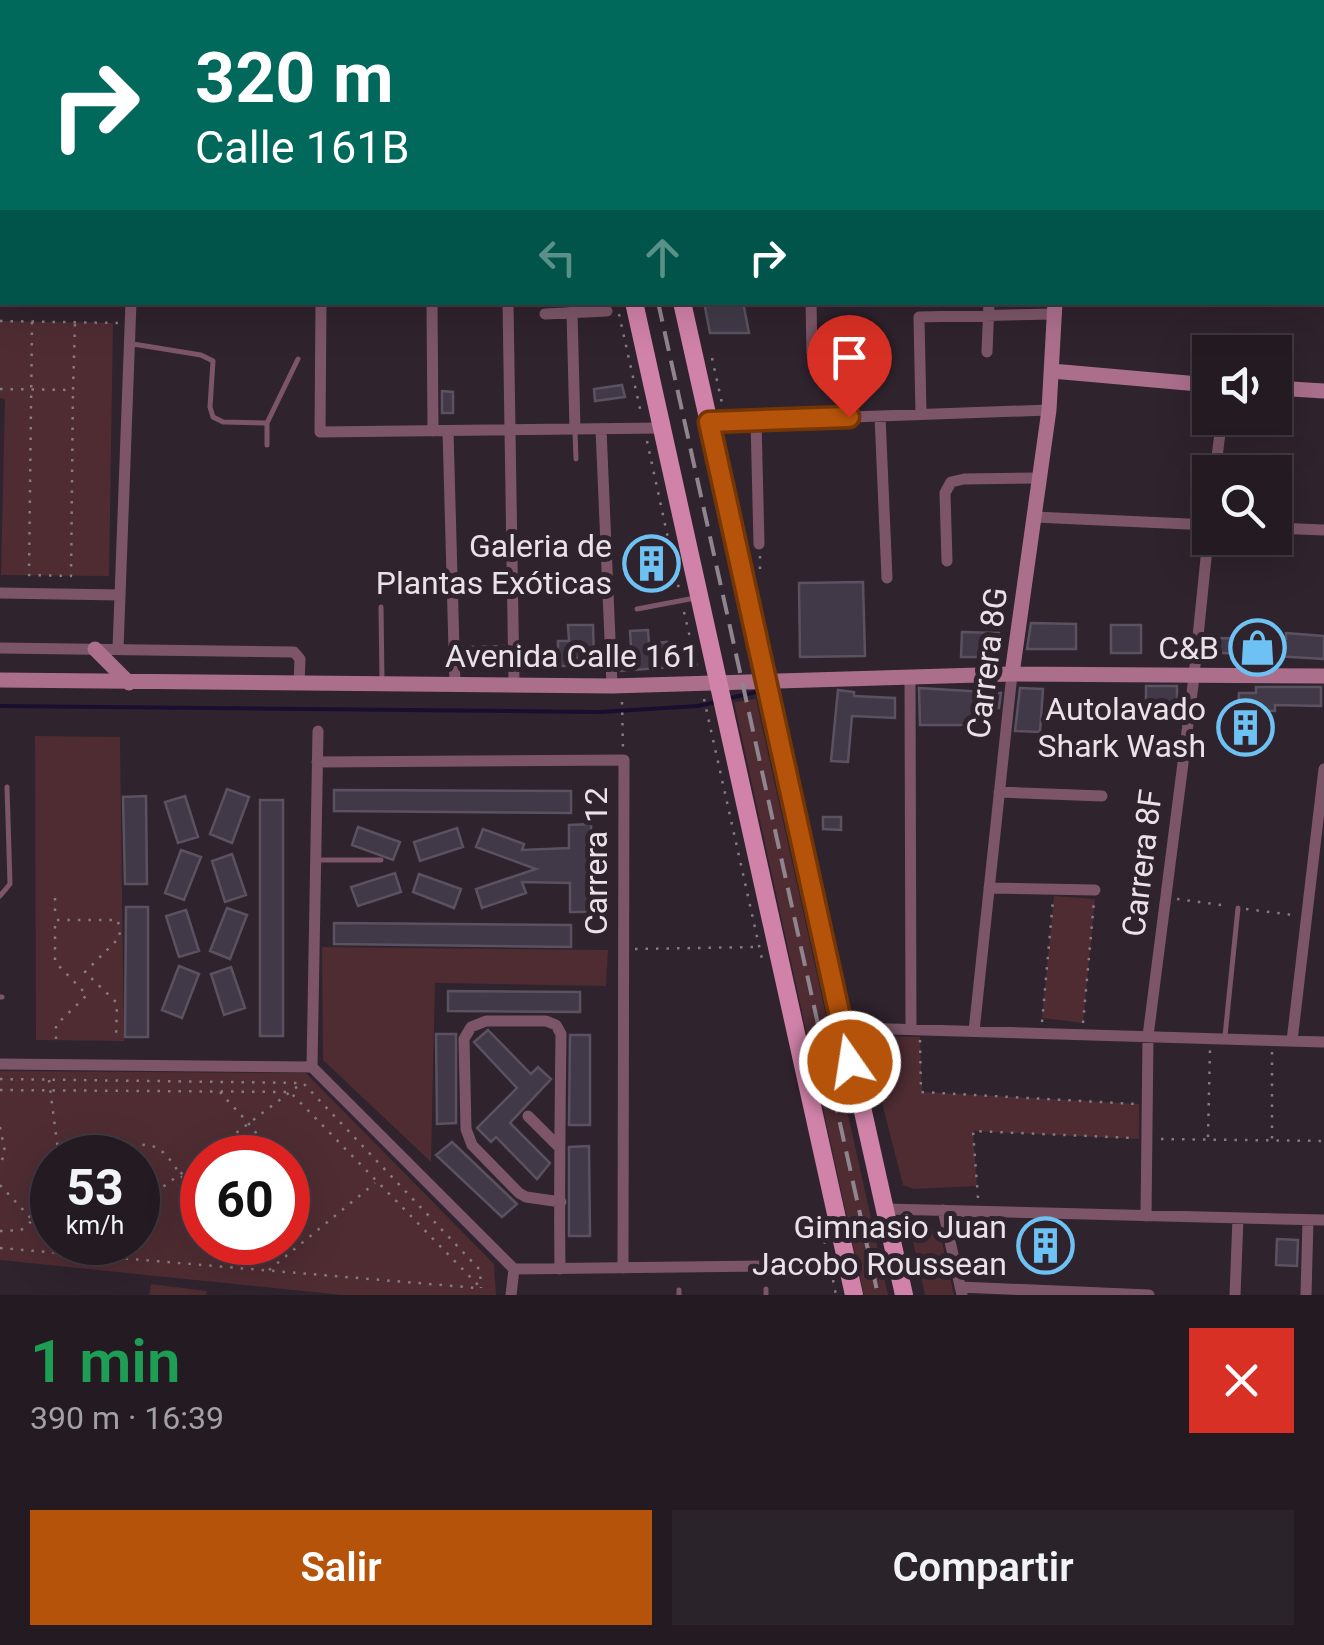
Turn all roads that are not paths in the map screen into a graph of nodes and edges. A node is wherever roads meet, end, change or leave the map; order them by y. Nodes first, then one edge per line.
1 (131, 305) edge
2 (321, 305) edge
3 (432, 305) edge
4 (508, 305) edge
5 (683, 305) edge
6 (810, 305) edge
7 (620, 308) edge
8 (1055, 308) edge
9 (989, 309) edge
10 (572, 312) junction
11 (544, 314) dead end
12 (130, 344) junction
13 (812, 352) dead end
14 (987, 352) dead end
15 (298, 360) dead end
16 (1052, 371) junction
17 (1192, 383) edge
18 (1292, 389) edge
19 (1324, 391) edge
20 (1049, 410) junction
21 (920, 414) junction
22 (880, 416) junction
23 (756, 420) junction
24 (709, 422) junction
25 (267, 423) junction
26 (653, 428) junction
27 (575, 429) junction
28 (601, 429) junction
29 (448, 430) junction
30 (510, 430) junction
31 (433, 431) junction
32 (268, 445) dead end
33 (576, 459) dead end
34 (1039, 478) junction
35 (1034, 517) junction
36 (1192, 522) edge
37 (1292, 529) edge
38 (1324, 530) edge
39 (759, 544) road end
40 (1207, 555) edge
41 (947, 561) dead end
42 (887, 578) dead end
43 (0, 593) edge
44 (120, 595) junction
45 (690, 599) junction
46 (381, 607) dead end
47 (638, 608) dead end
48 (0, 648) edge
49 (95, 649) junction
50 (118, 649) junction
51 (1012, 674) junction
52 (1194, 674) junction
53 (1324, 676) edge
54 (910, 677) junction
55 (0, 680) edge
56 (764, 681) junction
57 (717, 682) junction
58 (129, 683) junction
59 (300, 684) junction
60 (382, 684) junction
61 (454, 685) junction
62 (514, 685) junction
63 (617, 685) junction
64 (318, 732) dead end
65 (317, 762) junction
66 (1324, 769) edge
67 (7, 786) dead end
68 (999, 792) junction
69 (1102, 796) dead end
70 (316, 860) junction
71 (381, 860) dead end
72 (989, 888) junction
73 (1096, 890) road end
74 (0, 896) edge
75 (1238, 908) dead end
76 (856, 1028) dead end
77 (916, 1030) junction
78 (974, 1031) junction
79 (1148, 1036) junction
80 (1218, 1039) junction
81 (1292, 1041) junction
82 (1324, 1042) edge
83 (0, 1064) edge
84 (312, 1066) junction
85 (528, 1116) dead end
86 (560, 1148) junction
87 (561, 1202) junction
88 (885, 1208) junction
89 (943, 1210) junction
90 (1146, 1216) junction
91 (1238, 1218) junction
92 (1308, 1220) junction
93 (1324, 1220) edge
94 (848, 1265) junction
95 (623, 1268) junction
96 (560, 1269) junction
97 (514, 1270) junction
98 (961, 1291) edge
99 (511, 1295) edge
100 (854, 1295) edge
101 (904, 1295) edge
102 (1149, 1295) edge
103 (1235, 1295) edge
104 (1306, 1295) edge

1 - 12 street
2 - 31 street
3 - 31 street
4 - 30 street
5 - 24 main road
6 - 13 street
7 - 10 street
7 - 26 main road
8 - 9 street
8 - 16 main road, Carrera 8G
9 - 14 street
9 - 21 street
10 - 11 street
10 - 27 street
12 - 25 lane
12 - 44 street
15 - 25 lane
16 - 17 main road
16 - 20 main road, Carrera 8G
18 - 19 main road
20 - 21 street
20 - 34 main road, Carrera 8G
21 - 22 street
22 - 23 street
22 - 42 street
23 - 24 street
23 - 39 street
24 - 56 main road
25 - 32 lane
26 - 28 street
26 - 45 main road
27 - 28 street
27 - 30 street
27 - 33 lane
28 - 63 street
29 - 30 street
29 - 31 street
29 - 61 street
30 - 62 street
34 - 35 main road, Carrera 8G
34 - 41 street
35 - 36 street
35 - 51 main road, Carrera 8G
37 - 38 street
40 - 52 street, Carrera 8F
43 - 44 street
44 - 50 street
45 - 47 lane
45 - 57 main road
46 - 60 lane
48 - 49 street
49 - 50 street
49 - 58 main road
50 - 59 street
51 - 52 main road, Avenida Calle 161
51 - 54 main road, Avenida Calle 161
51 - 68 street, Carrera 8G
52 - 53 main road, Avenida Calle 161
52 - 79 street, Carrera 8F
54 - 56 main road, Avenida Calle 161
54 - 77 street
55 - 58 main road, Avenida Calle 161
56 - 57 main road, Avenida Calle 161
56 - 88 main road
57 - 63 main road, Avenida Calle 161
57 - 94 main road
58 - 59 main road, Avenida Calle 161
59 - 60 main road, Avenida Calle 161
60 - 61 main road, Avenida Calle 161
61 - 62 main road, Avenida Calle 161
62 - 63 main road, Avenida Calle 161
64 - 65 street
65 - 70 street
65 - 95 street, Carrera 12
66 - 81 street
67 - 74 lane
68 - 69 street
68 - 72 street, Carrera 8G
70 - 71 lane
70 - 84 street
72 - 73 street
72 - 78 street, Carrera 8G
75 - 80 lane
76 - 77 street
77 - 78 street
78 - 79 street
79 - 80 street
79 - 90 street, Carrera 8F
80 - 81 street
81 - 82 street
83 - 84 street
84 - 97 street
85 - 86 street
86 - 87 street
86 - 87 street
87 - 96 street
88 - 89 street
88 - 101 main road
89 - 90 street
89 - 98 street
90 - 91 street
91 - 92 street
91 - 103 street
92 - 93 street
92 - 104 street
94 - 95 street
94 - 100 main road
95 - 96 street
96 - 97 street
97 - 99 street
98 - 102 street

